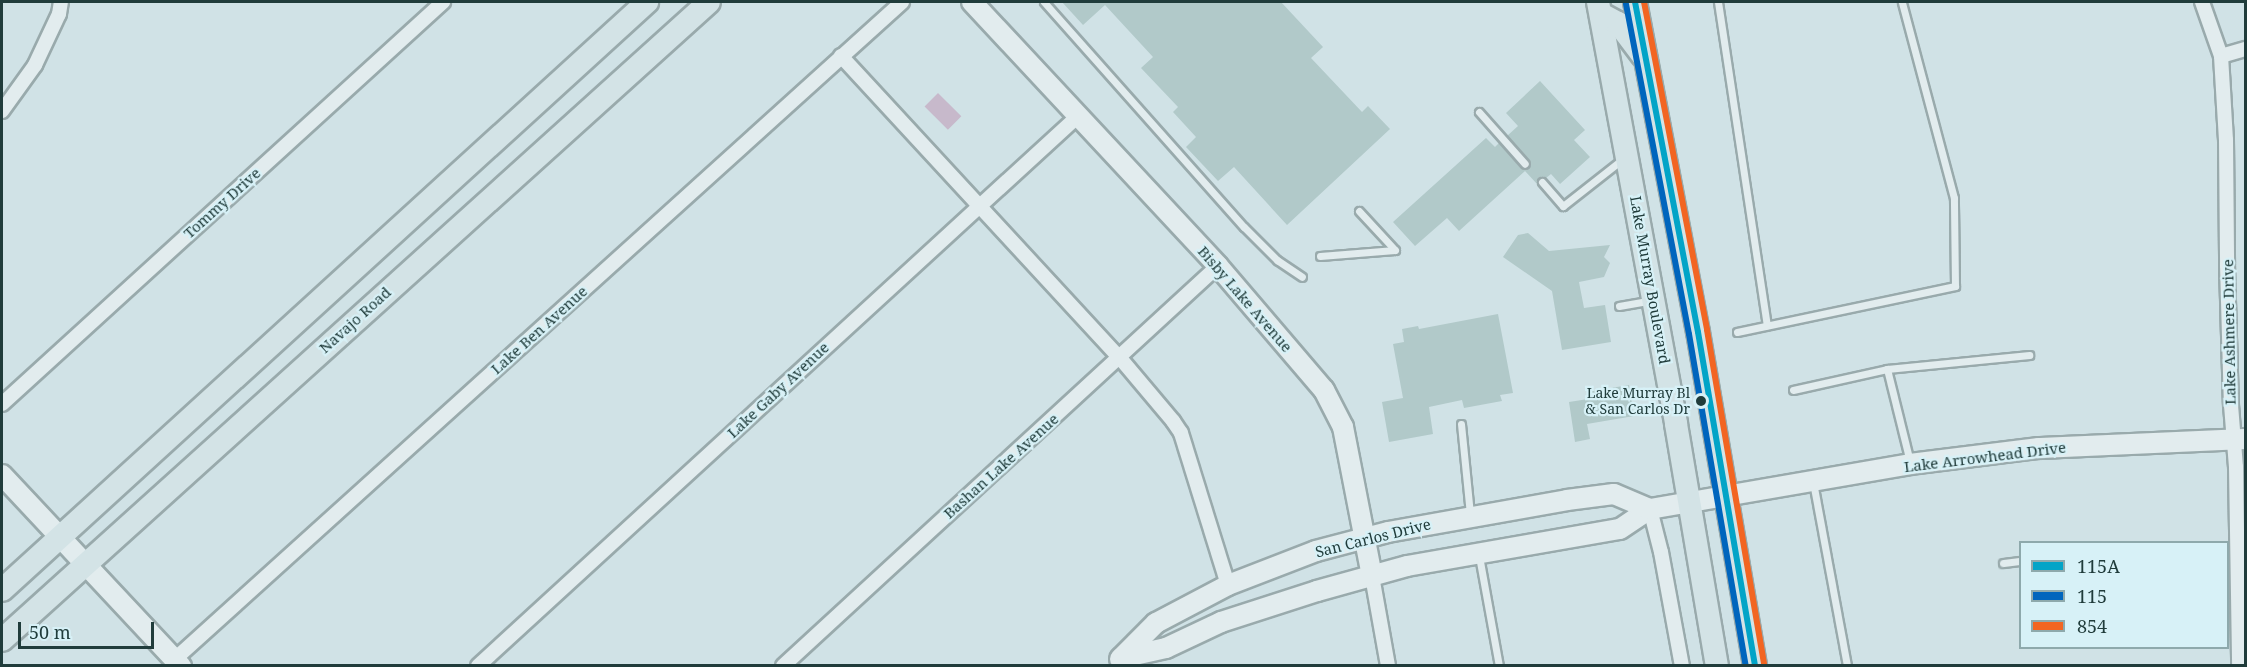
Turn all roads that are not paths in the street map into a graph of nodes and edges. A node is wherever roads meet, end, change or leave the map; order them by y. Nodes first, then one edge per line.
1 (61, 2) edge
2 (443, 2) edge
3 (647, 2) edge
4 (709, 2) edge
5 (902, 2) edge
6 (1044, 2) edge
7 (1635, 2) edge
8 (1718, 2) edge
9 (1902, 2) edge
10 (2202, 2) edge
11 (978, 4) edge
12 (1600, 8) edge
13 (2246, 49) edge
14 (841, 56) junction
15 (2221, 56) junction
16 (1648, 63) junction
17 (2, 111) edge
18 (1479, 112) dead end
19 (1079, 115) junction
20 (1627, 156) junction
21 (1526, 164) dead end
22 (1542, 182) dead end
23 (977, 206) junction
24 (1359, 211) dead end
25 (1320, 256) dead end
26 (1218, 266) junction
27 (1302, 277) dead end
28 (1654, 299) junction
29 (1619, 306) dead end
30 (1767, 325) junction
31 (1737, 333) dead end
32 (2029, 355) dead end
33 (1120, 358) junction
34 (1887, 369) junction
35 (1793, 390) dead end
36 (2, 404) edge
37 (1461, 424) dead end
38 (2240, 440) edge
39 (1910, 464) junction
40 (2, 475) edge
41 (1813, 482) junction
42 (1726, 497) junction
43 (1689, 503) junction
44 (1650, 509) junction
45 (1470, 517) junction
46 (60, 536) junction
47 (1365, 538) junction
48 (1479, 554) junction
49 (2019, 561) edge
50 (2003, 563) dead end
51 (85, 564) junction
52 (1372, 576) junction
53 (1228, 585) junction
54 (2, 590) edge
55 (2, 640) edge
56 (178, 662) edge
57 (1116, 662) edge
58 (478, 666) edge
59 (783, 666) edge
60 (1388, 666) edge
61 (1499, 666) edge
62 (1682, 666) edge
63 (1717, 666) edge
64 (1755, 666) edge
65 (1847, 666) edge
66 (2240, 666) edge

1 - 17 street
2 - 36 street, Tommy Drive
3 - 46 main road
4 - 51 main road, Navajo Road
5 - 14 street, Lake Ben Avenue
6 - 27 lane
7 - 16 main road
8 - 30 lane
9 - 30 lane
10 - 15 street, Lake Ashmere Drive
11 - 19 street, Bisby Lake Avenue
12 - 16 main road
12 - 20 main road, Lake Murray Boulevard
13 - 15 street
14 - 23 street
14 - 56 street, Lake Ben Avenue
15 - 38 street, Lake Ashmere Drive
16 - 42 main road
18 - 21 lane
19 - 23 street, Lake Gaby Avenue
19 - 26 street, Bisby Lake Avenue
20 - 22 lane
20 - 28 main road, Lake Murray Boulevard
23 - 33 street
23 - 58 street, Lake Gaby Avenue
24 - 25 lane
26 - 33 street, Bashan Lake Avenue
26 - 47 street, Bisby Lake Avenue
28 - 29 lane
28 - 43 main road, Lake Murray Boulevard
30 - 31 lane
32 - 34 lane
33 - 53 street
33 - 59 street, Bashan Lake Avenue
34 - 35 lane
34 - 39 lane
37 - 45 lane
38 - 39 street, Lake Arrowhead Drive
38 - 66 street, Lake Ashmere Drive
39 - 41 street, Lake Arrowhead Drive
40 - 46 street
41 - 42 street, Lake Arrowhead Drive
41 - 65 lane
42 - 43 street, San Carlos Drive
42 - 64 main road
43 - 44 street, San Carlos Drive
43 - 63 main road, Lake Murray Boulevard
44 - 45 street, San Carlos Drive
44 - 48 street, San Carlos Drive
44 - 62 street
45 - 47 street, San Carlos Drive
46 - 51 street
46 - 54 main road
47 - 52 street, Bisby Lake Avenue
47 - 53 street, San Carlos Drive
48 - 52 street, San Carlos Drive
48 - 61 lane
49 - 50 lane
51 - 55 main road, Navajo Road
51 - 56 street
52 - 57 street, San Carlos Drive
52 - 60 street, Bisby Lake Avenue
53 - 57 street, San Carlos Drive

